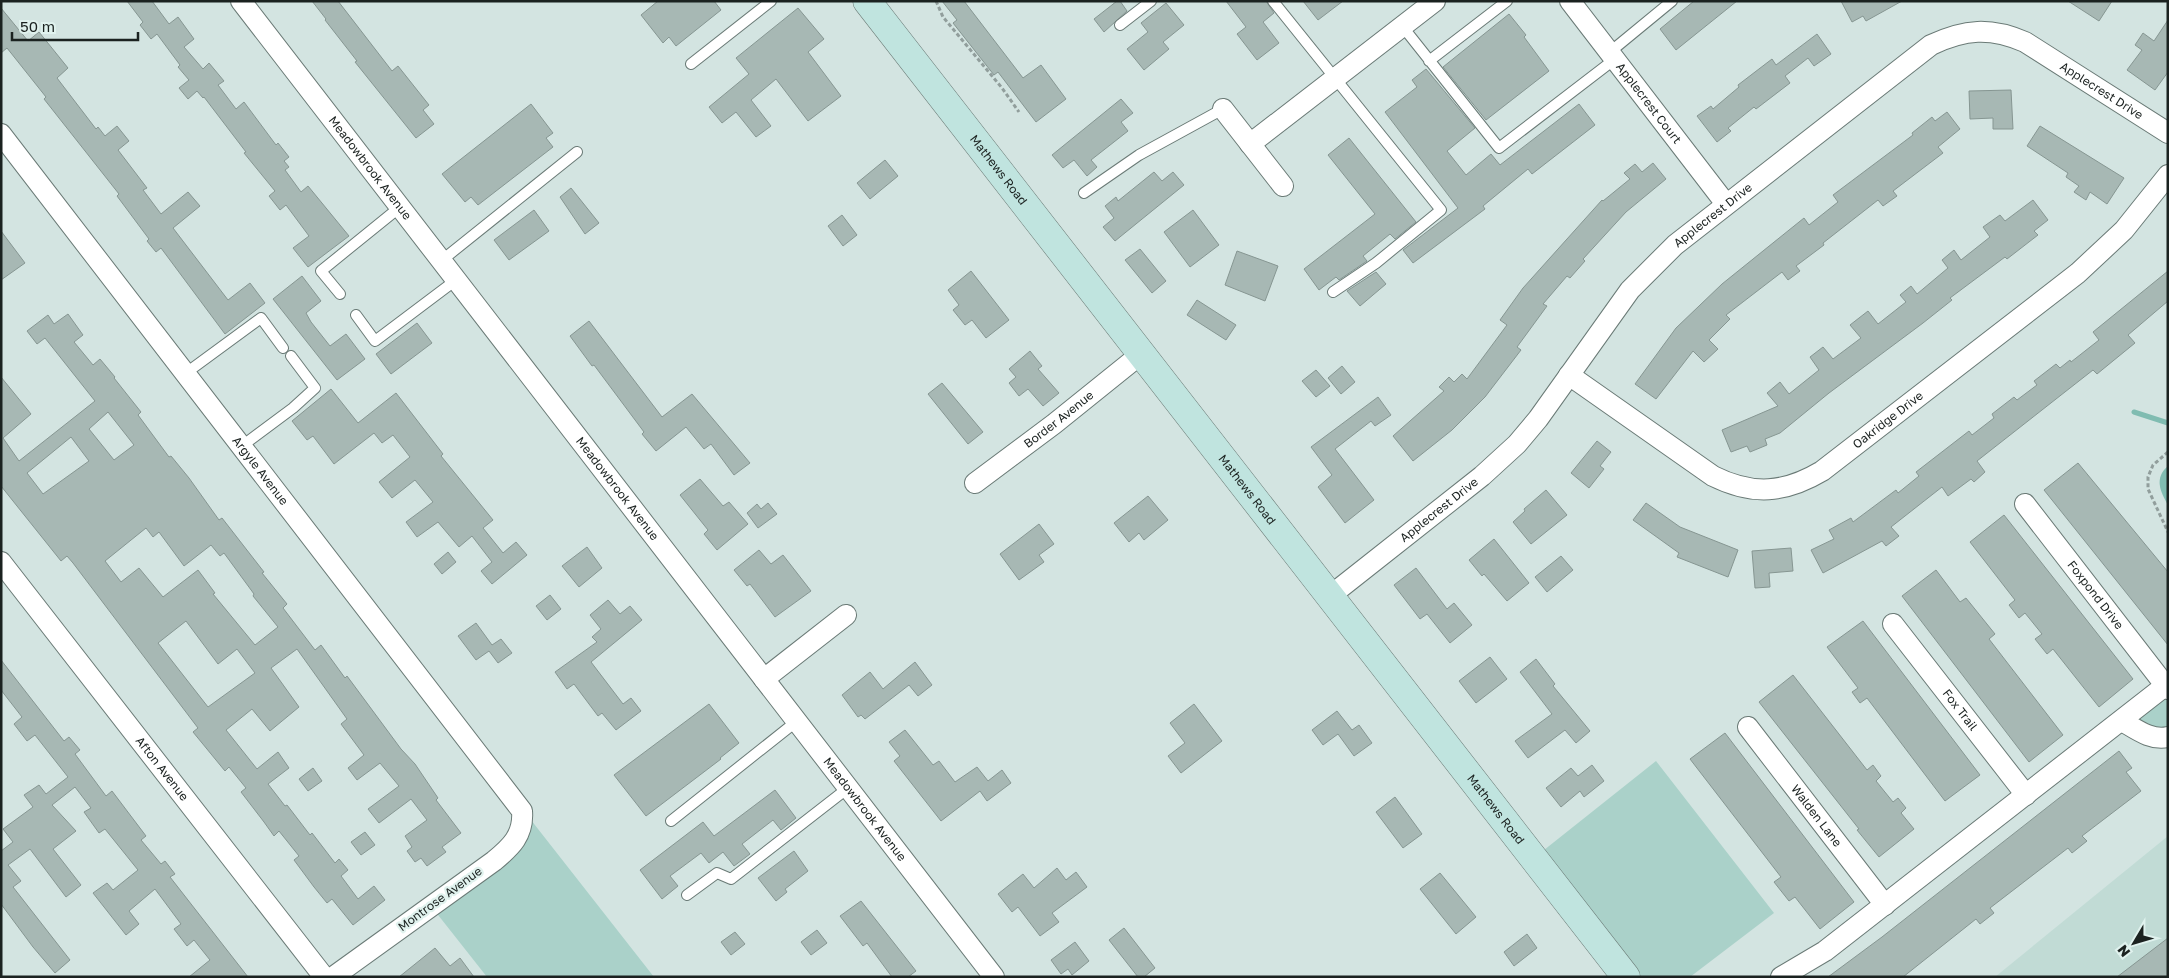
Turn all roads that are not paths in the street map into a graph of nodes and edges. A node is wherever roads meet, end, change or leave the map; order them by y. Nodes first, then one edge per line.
1 (241, 1) edge
2 (771, 1) edge
3 (867, 1) edge
4 (1151, 1) edge
5 (1273, 1) edge
6 (1507, 1) edge
7 (1570, 1) edge
8 (1672, 1) edge
9 (1427, 4) edge
10 (1120, 25) dead end
11 (1402, 27) junction
12 (1613, 56) junction
13 (1430, 61) junction
14 (692, 64) dead end
15 (1335, 79) junction
16 (1223, 108) joint
17 (2168, 133) edge
18 (1, 134) edge
19 (1250, 144) junction
20 (577, 152) dead end
21 (2168, 175) edge
22 (1283, 186) dead end
23 (1084, 193) dead end
24 (1726, 204) junction
25 (400, 207) junction
26 (442, 261) junction
27 (456, 280) junction
28 (1333, 292) dead end
29 (340, 294) dead end
30 (356, 316) dead end
31 (283, 348) dead end
32 (1141, 354) junction
33 (291, 356) dead end
34 (186, 373) junction
35 (1569, 376) junction
36 (242, 446) junction
37 (975, 483) dead end
38 (2025, 504) dead end
39 (1, 562) edge
40 (1330, 596) junction
41 (846, 615) dead end
42 (1893, 624) dead end
43 (764, 679) junction
44 (2166, 687) edge
45 (797, 721) junction
46 (2122, 721) junction
47 (1748, 727) dead end
48 (2168, 737) edge
49 (848, 788) junction
50 (2026, 795) junction
51 (520, 806) joint
52 (670, 821) dead end
53 (687, 896) dead end
54 (1885, 905) junction
55 (324, 977) edge
56 (333, 977) edge
57 (994, 977) edge
58 (1626, 977) edge
59 (1781, 977) edge

1 - 25 street, Meadowbrook Avenue
2 - 14 lane
3 - 32 street, Mathews Road
4 - 10 lane
5 - 15 lane
6 - 13 lane
7 - 12 street, Applecrest Court
8 - 12 lane
9 - 11 street
11 - 13 lane
11 - 15 street
12 - 13 lane
12 - 24 street, Applecrest Court
15 - 19 street
15 - 28 lane
16 - 19 street
16 - 23 lane
17 - 24 street, Applecrest Drive
18 - 34 street, Argyle Avenue
19 - 22 street
20 - 26 lane
21 - 35 street, Oakridge Drive
24 - 35 street, Applecrest Drive
25 - 26 street, Meadowbrook Avenue
25 - 29 lane
26 - 27 street, Meadowbrook Avenue
27 - 30 lane
27 - 43 street, Meadowbrook Avenue
31 - 34 lane
32 - 37 street, Border Avenue
32 - 40 street, Mathews Road
33 - 36 lane
34 - 36 street, Argyle Avenue
35 - 40 street, Applecrest Drive
36 - 51 street, Argyle Avenue
38 - 44 street, Foxpond Drive
39 - 55 street, Afton Avenue
40 - 58 street, Mathews Road
41 - 43 street
42 - 50 street, Fox Trail
43 - 45 street, Meadowbrook Avenue
44 - 46 street
45 - 49 street, Meadowbrook Avenue
45 - 52 lane
46 - 48 street
46 - 50 street
47 - 54 street, Walden Lane
49 - 53 lane
49 - 57 street, Meadowbrook Avenue
50 - 54 street
51 - 56 street, Montrose Avenue
54 - 59 street

